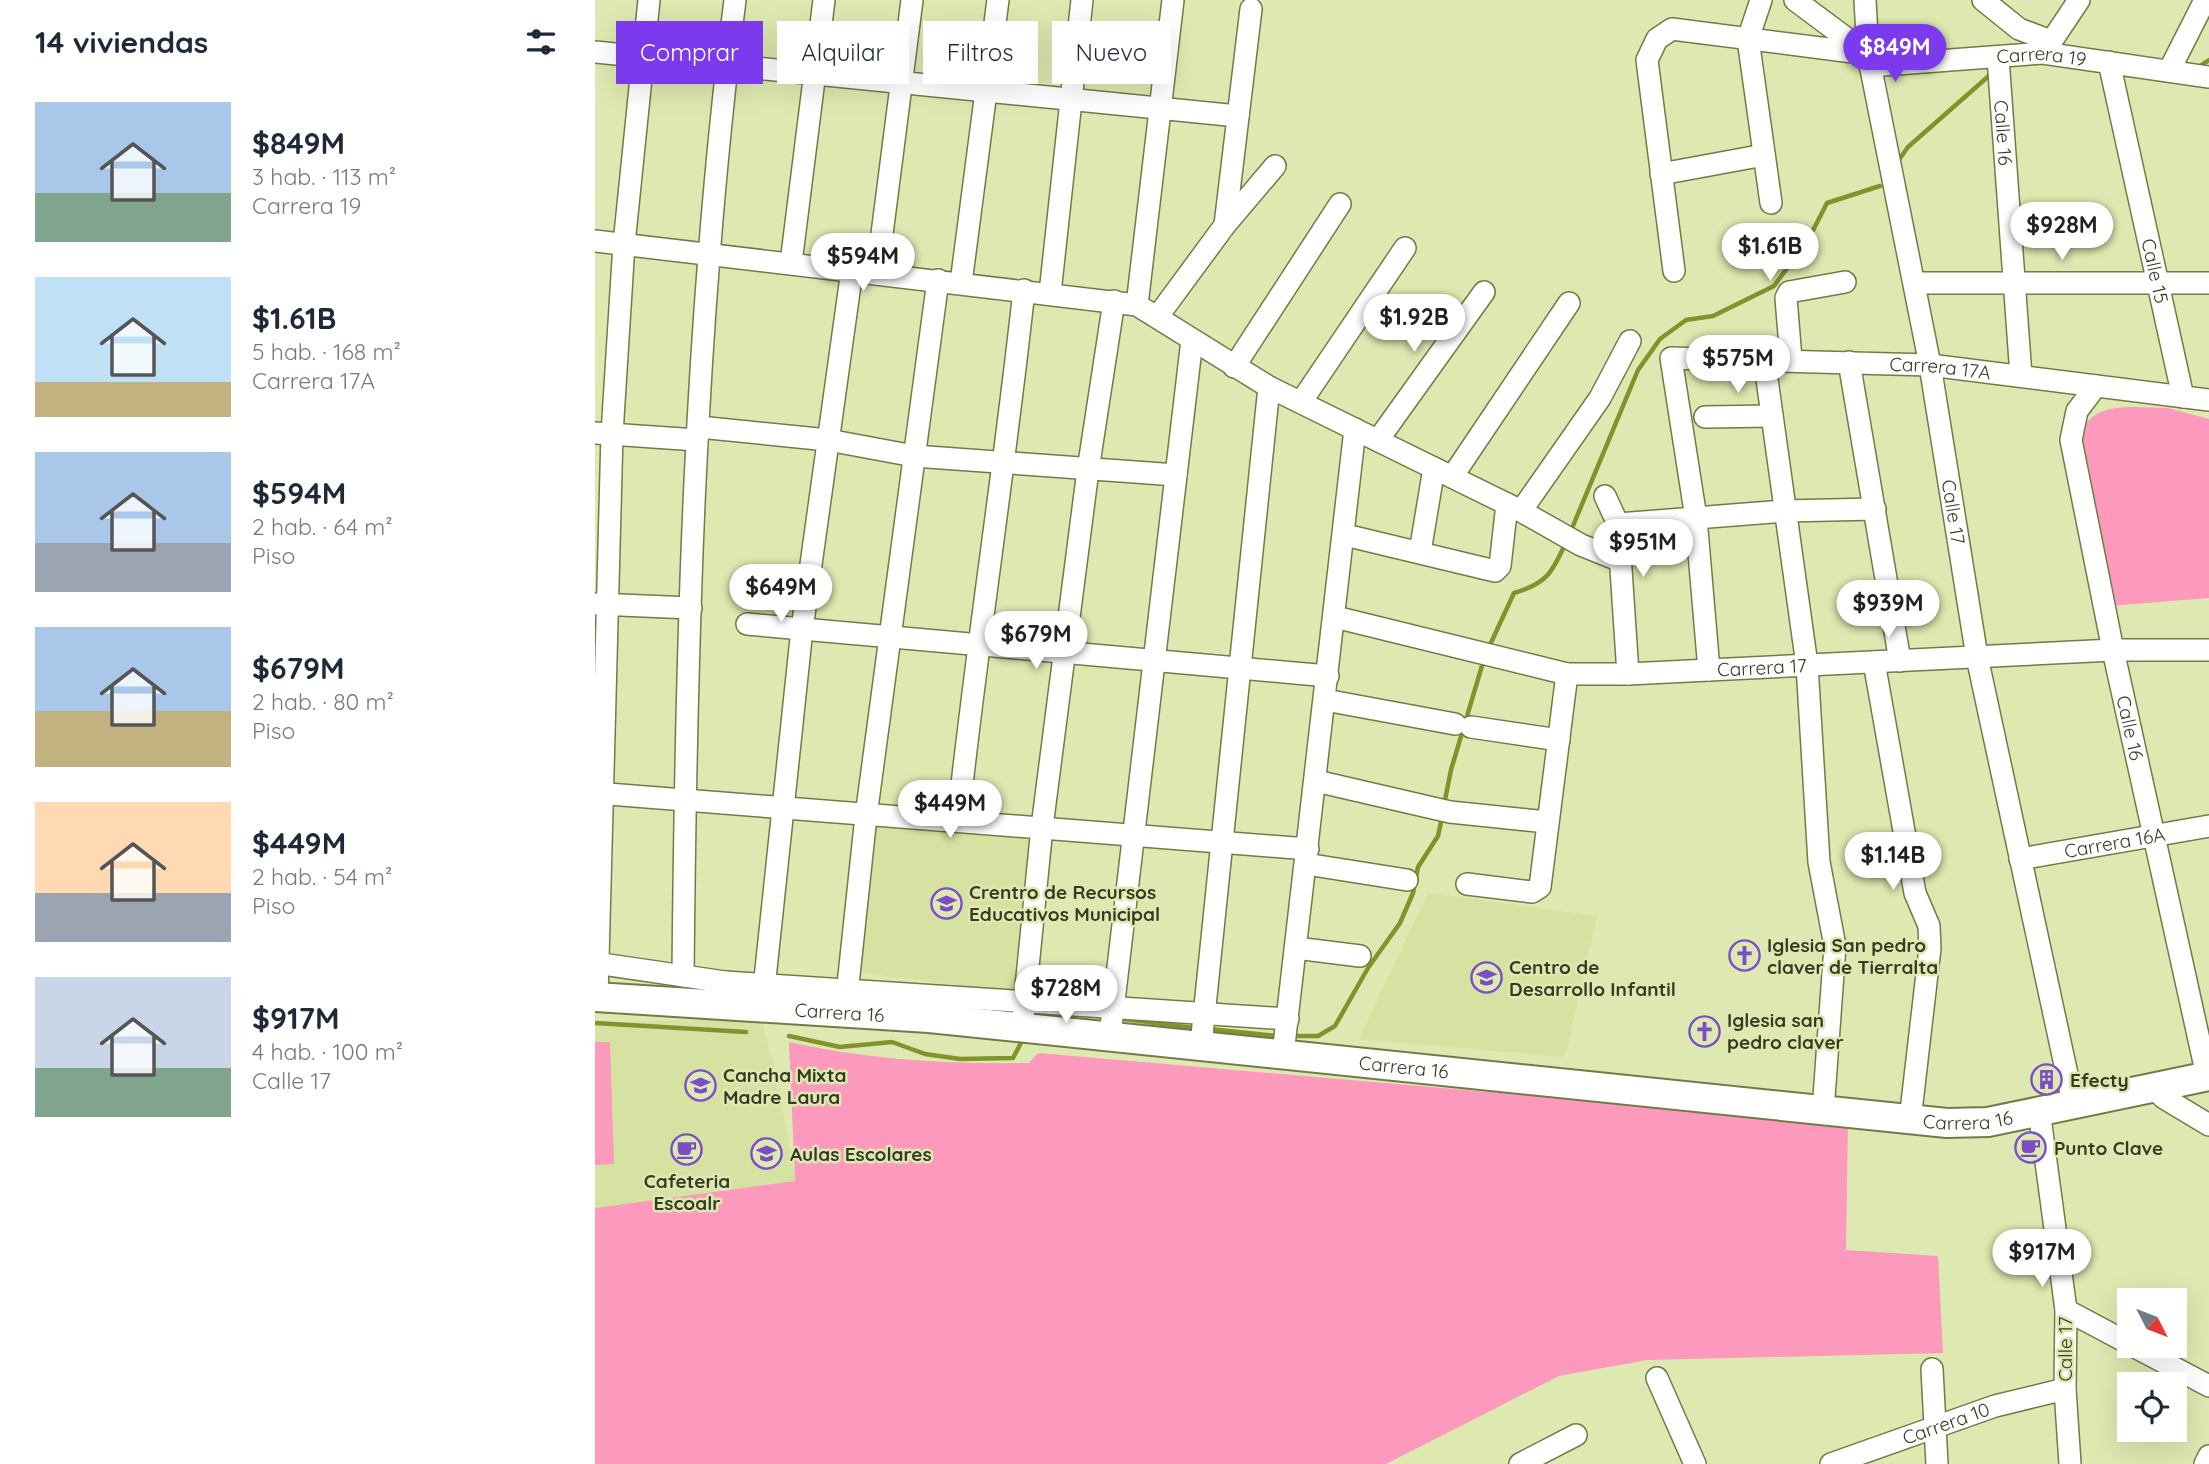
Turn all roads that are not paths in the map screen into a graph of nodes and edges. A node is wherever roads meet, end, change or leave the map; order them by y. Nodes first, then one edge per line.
1 (649, 0) edge
2 (735, 0) edge
3 (824, 0) edge
4 (912, 0) edge
5 (998, 0) edge
6 (1082, 0) edge
7 (1173, 0) edge
8 (1762, 0) edge
9 (1795, 0) edge
10 (1865, 0) edge
11 (1983, 0) edge
12 (2079, 0) edge
13 (2205, 0) edge
14 (1251, 9) dead end
15 (646, 21) edge
16 (732, 21) edge
17 (821, 21) edge
18 (909, 27) edge
19 (1748, 39) junction
20 (2047, 47) junction
21 (595, 52) edge
22 (616, 54) edge
23 (1997, 58) junction
24 (1869, 60) junction
25 (2109, 62) junction
26 (2169, 71) junction
27 (2209, 77) edge
28 (909, 83) edge
29 (639, 84) edge
30 (725, 84) edge
31 (813, 84) edge
32 (903, 84) edge
33 (986, 91) junction
34 (1071, 101) junction
35 (1160, 108) junction
36 (1238, 116) junction
37 (1764, 155) junction
38 (1275, 166) dead end
39 (1661, 174) junction
40 (1771, 203) dead end
41 (1340, 204) dead end
42 (1225, 225) junction
43 (595, 241) edge
44 (624, 244) junction
45 (1405, 248) dead end
46 (708, 254) junction
47 (791, 263) junction
48 (852, 270) junction
49 (1674, 271) dead end
50 (877, 273) junction
51 (938, 280) junction
52 (1845, 282) dead end
53 (961, 283) junction
54 (2012, 283) junction
55 (2156, 283) junction
56 (2209, 283) edge
57 (1915, 284) junction
58 (1024, 290) junction
59 (1484, 292) dead end
60 (1051, 293) junction
61 (1114, 301) junction
62 (1569, 303) dead end
63 (1137, 305) junction
64 (1159, 316) junction
65 (1192, 340) junction
66 (1630, 341) dead end
67 (1764, 358) junction
68 (1791, 359) junction
69 (1849, 362) junction
70 (1930, 365) junction
71 (1234, 367) junction
72 (2021, 376) junction
73 (2096, 386) junction
74 (1269, 387) junction
75 (2183, 397) junction
76 (2209, 400) edge
77 (1301, 402) junction
78 (1772, 415) junction
79 (1705, 417) dead end
80 (1355, 429) junction
81 (698, 433) junction
82 (604, 434) edge
83 (828, 440) junction
84 (1378, 440) junction
85 (915, 456) junction
86 (1005, 462) junction
87 (1088, 470) junction
88 (1443, 472) junction
89 (1176, 475) junction
90 (1605, 496) dead end
91 (1514, 507) junction
92 (1875, 509) junction
93 (1785, 511) junction
94 (1696, 518) junction
95 (1618, 524) junction
96 (1345, 535) junction
97 (1420, 552) junction
98 (1621, 561) junction
99 (602, 604) edge
100 (691, 607) junction
101 (1335, 617) junction
102 (747, 624) dead end
103 (802, 629) junction
104 (890, 637) junction
105 (977, 645) junction
106 (2113, 650) junction
107 (2209, 650) edge
108 (1067, 653) junction
109 (1977, 657) junction
110 (1154, 661) junction
111 (1900, 661) junction
112 (1874, 662) junction
113 (1807, 665) junction
114 (1239, 668) junction
115 (1709, 670) junction
116 (1567, 674) junction
117 (1628, 674) junction
118 (1328, 676) junction
119 (1325, 700) junction
120 (1559, 740) junction
121 (1316, 781) junction
122 (599, 793) edge
123 (685, 799) junction
124 (782, 806) junction
125 (867, 812) junction
126 (958, 820) junction
127 (1547, 822) junction
128 (2209, 826) edge
129 (1042, 827) junction
130 (1134, 835) junction
131 (2153, 835) junction
132 (1221, 842) junction
133 (1307, 857) junction
134 (2020, 859) junction
135 (1407, 880) dead end
136 (1467, 884) dead end
137 (1296, 948) junction
138 (1360, 956) dead end
139 (596, 963) edge
140 (683, 976) junction
141 (725, 993) junction
142 (762, 996) junction
143 (596, 997) edge
144 (846, 1002) junction
145 (1204, 1013) junction
146 (1023, 1014) junction
147 (1288, 1020) junction
148 (1111, 1022) junction
149 (1201, 1045) junction
150 (1283, 1054) junction
151 (2208, 1076) edge
152 (2152, 1086) junction
153 (2073, 1102) junction
154 (2039, 1110) junction
155 (1823, 1111) junction
156 (1910, 1120) junction
157 (2209, 1125) edge
158 (2066, 1310) junction
159 (2117, 1337) edge
160 (2155, 1358) edge
161 (1932, 1369) dead end
162 (1657, 1378) dead end
163 (2209, 1387) edge
164 (2065, 1389) junction
165 (1934, 1427) junction
166 (1576, 1435) dead end
167 (2209, 1456) edge
168 (1520, 1464) edge
169 (1695, 1464) edge
170 (1831, 1464) edge
171 (1937, 1464) edge
172 (2070, 1464) edge
173 (2205, 1464) edge

1 - 15 street
2 - 16 street
3 - 17 street
4 - 18 street
5 - 33 street
6 - 34 street
7 - 35 street
8 - 19 street
9 - 24 street
10 - 24 street, Calle 17
11 - 20 street
12 - 20 street
13 - 26 street
14 - 36 street
19 - 24 street, Carrera 19
19 - 37 street
19 - 39 street, Carrera 19
20 - 23 street, Carrera 19
20 - 25 street, Carrera 19
21 - 22 street
23 - 24 street, Carrera 19
23 - 54 street, Calle 16
24 - 57 street, Calle 17
25 - 26 street, Carrera 19
25 - 55 street, Calle 15
26 - 27 street, Carrera 19
28 - 33 street
29 - 44 street
30 - 46 street
31 - 47 street
32 - 50 street
33 - 34 street
33 - 53 street
34 - 35 street
34 - 60 street
35 - 36 street
35 - 63 street
36 - 42 street
37 - 39 street
37 - 40 street
38 - 42 street
39 - 49 street
41 - 71 street
42 - 64 street
43 - 44 street
44 - 46 street
44 - 82 street
45 - 77 street
46 - 47 street
46 - 81 street
47 - 48 street
48 - 50 street
48 - 83 street
50 - 51 street
51 - 53 street
51 - 85 street
52 - 68 street
53 - 58 street
54 - 55 street
54 - 57 street
54 - 72 street, Calle 16
55 - 56 street
55 - 75 street, Calle 15
57 - 70 street, Calle 17
58 - 60 street
58 - 86 street
59 - 84 street
60 - 61 street
61 - 63 street
61 - 87 street
62 - 88 street
63 - 64 street
64 - 65 street
65 - 71 street
65 - 89 street
66 - 91 street
67 - 68 street, Carrera 17A
67 - 78 street
67 - 94 street, Carrera 17A
68 - 69 street, Carrera 17A
69 - 70 street, Carrera 17A
69 - 92 street
70 - 72 street, Carrera 17A
70 - 109 street, Calle 17
71 - 74 street
72 - 73 street, Carrera 17A
73 - 75 street, Carrera 17A
73 - 106 street, Calle 16
74 - 77 street
74 - 114 street
75 - 76 street, Carrera 17A
77 - 80 street
78 - 79 street
78 - 93 street
80 - 84 street
80 - 96 street
81 - 82 street
81 - 83 street
81 - 100 street
82 - 99 street
83 - 85 street
83 - 103 street
84 - 88 street
85 - 86 street
85 - 104 street
86 - 87 street
86 - 105 street
87 - 89 street
87 - 108 street
88 - 91 street
88 - 97 street
89 - 110 street
90 - 95 street
91 - 97 street
91 - 98 street
92 - 93 street
92 - 111 street
93 - 94 street
93 - 113 street
94 - 95 street
94 - 115 street
95 - 98 street
96 - 97 street
96 - 101 street
98 - 117 street
99 - 100 street
99 - 122 street
100 - 123 street
101 - 116 street, Carrera 17
101 - 118 street
102 - 103 street
103 - 104 street
103 - 124 street
104 - 105 street
104 - 125 street
105 - 108 street
105 - 126 street
106 - 107 street, Carrera 17
106 - 109 street, Carrera 17
106 - 131 street, Calle 16
108 - 110 street
108 - 129 street
109 - 111 street, Carrera 17
109 - 134 street, Calle 17
110 - 114 street
110 - 130 street
111 - 112 street, Carrera 17
112 - 113 street, Carrera 17
112 - 156 street
113 - 115 street, Carrera 17
113 - 155 street
114 - 118 street
114 - 132 street
115 - 117 street, Carrera 17
116 - 117 street, Carrera 17
116 - 120 street
118 - 119 street
119 - 120 street
119 - 121 street
120 - 127 street
121 - 127 street
121 - 133 street
122 - 123 street
122 - 139 street
123 - 124 street
123 - 140 street
124 - 125 street
124 - 142 street
125 - 126 street
125 - 144 street
126 - 129 street
127 - 136 street
128 - 131 street, Carrera 16A
129 - 130 street
129 - 146 street
130 - 132 street
130 - 148 street
131 - 134 street, Carrera 16A
131 - 151 street, Calle 16
132 - 133 street
132 - 145 street
133 - 135 street
133 - 137 street
134 - 153 street, Calle 17
137 - 138 street
137 - 147 street
139 - 140 street
139 - 143 street
140 - 141 street
141 - 142 main road, Carrera 16
141 - 143 main road, Carrera 16
142 - 144 main road, Carrera 16
144 - 146 main road, Carrera 16
145 - 147 street
145 - 148 street
145 - 149 street
146 - 148 main road, Carrera 16
147 - 150 street
148 - 149 main road, Carrera 16
149 - 150 main road, Carrera 16
150 - 155 main road, Carrera 16
151 - 152 main road, Carrera 16
152 - 153 main road, Carrera 16
152 - 157 street
153 - 154 main road, Carrera 16
154 - 156 main road, Carrera 16
154 - 158 street, Calle 17
155 - 156 main road, Carrera 16
158 - 159 street
158 - 164 street, Calle 17
160 - 163 street
161 - 165 street
162 - 169 street
164 - 165 street, Carrera 10
164 - 172 street, Calle 17
165 - 170 street, Carrera 10
165 - 171 street
166 - 168 street
167 - 173 street

